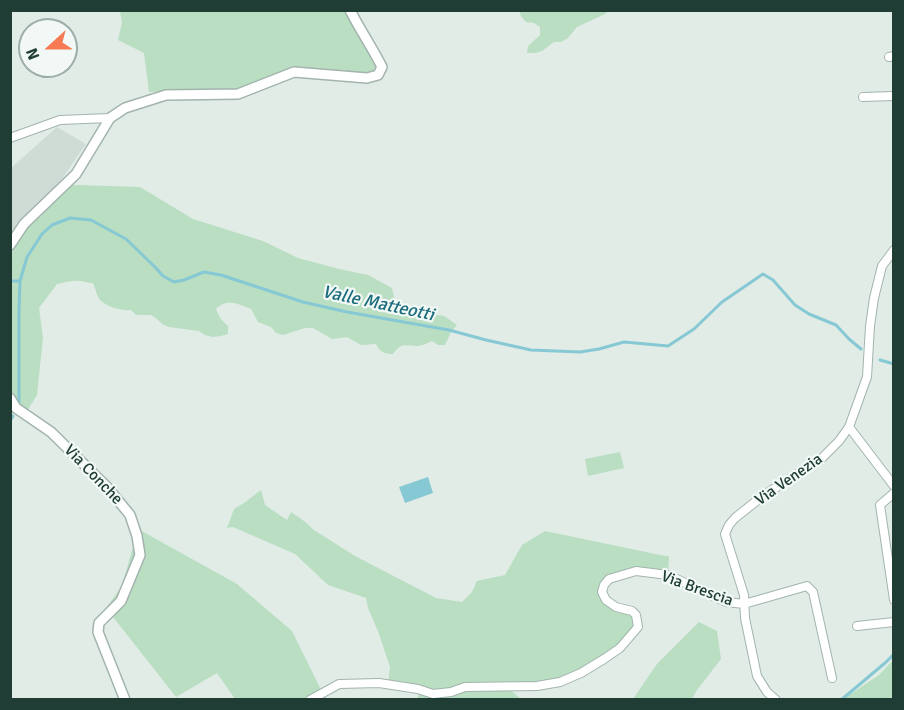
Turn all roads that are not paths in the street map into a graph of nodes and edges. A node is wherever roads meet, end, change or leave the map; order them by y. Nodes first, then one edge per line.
1 (350, 10) edge
2 (894, 96) edge
3 (863, 97) dead end
4 (110, 118) junction
5 (10, 138) edge
6 (10, 245) edge
7 (894, 250) edge
8 (10, 398) edge
9 (849, 427) junction
10 (894, 486) edge
11 (894, 493) edge
12 (894, 600) edge
13 (744, 604) junction
14 (894, 622) edge
15 (857, 626) dead end
16 (832, 678) dead end
17 (125, 699) edge
18 (310, 699) edge
19 (776, 699) edge

1 - 4 street
2 - 3 street
4 - 5 street
4 - 6 street
7 - 9 street, Via Venezia
8 - 17 street, Via Conche
9 - 10 street
9 - 13 street, Via Venezia
11 - 12 street
13 - 16 street
13 - 18 street, Via Brescia
13 - 19 street, Via Venezia
14 - 15 street

